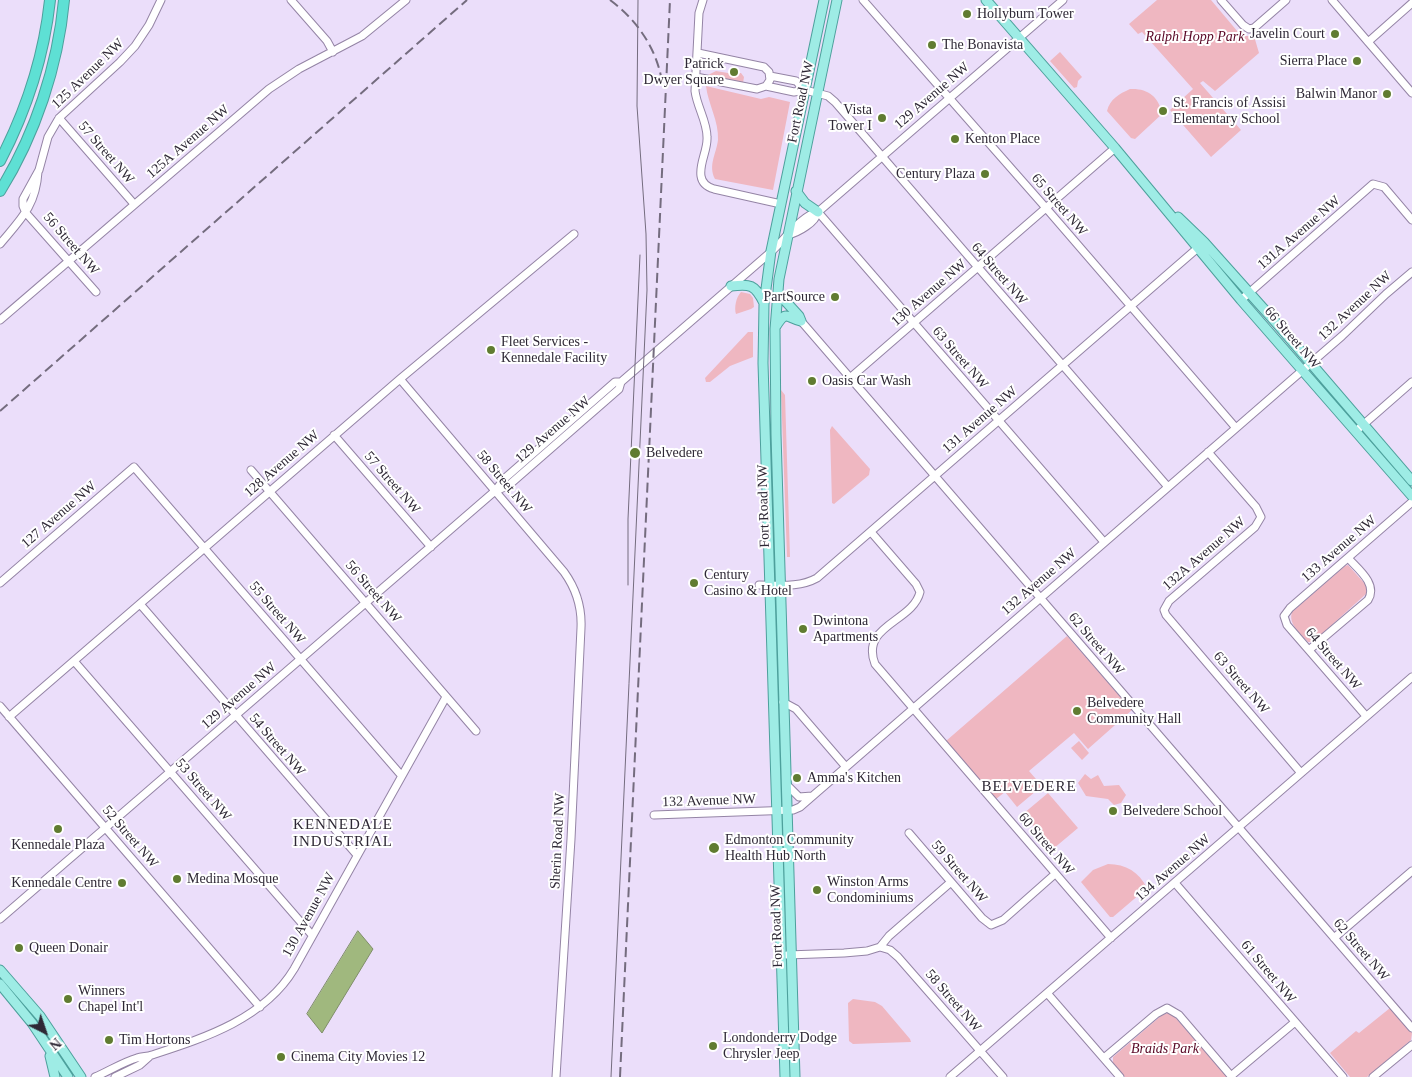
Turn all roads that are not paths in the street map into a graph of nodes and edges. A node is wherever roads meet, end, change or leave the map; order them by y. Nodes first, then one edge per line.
1 (50, 0) edge
2 (64, 0) edge
3 (160, 0) edge
4 (291, 0) edge
5 (406, 0) edge
6 (703, 0) edge
7 (824, 0) edge
8 (836, 0) edge
9 (863, 0) edge
10 (986, 0) edge
11 (1063, 0) edge
12 (1222, 0) edge
13 (1286, 0) edge
14 (1332, 0) edge
15 (1412, 3) edge
16 (1019, 38) junction
17 (1368, 42) junction
18 (333, 52) junction
19 (698, 53) junction
20 (770, 76) junction
21 (696, 77) junction
22 (766, 86) junction
23 (805, 90) junction
24 (817, 93) junction
25 (1412, 93) edge
26 (950, 98) junction
27 (59, 118) junction
28 (1115, 148) junction
29 (881, 157) junction
30 (0, 161) edge
31 (0, 191) edge
32 (796, 191) junction
33 (134, 204) junction
34 (781, 204) junction
35 (1046, 208) junction
36 (818, 212) junction
37 (26, 213) junction
38 (1412, 220) edge
39 (574, 234) dead end
40 (788, 236) junction
41 (0, 244) edge
42 (1201, 246) junction
43 (771, 251) junction
44 (69, 261) junction
45 (977, 268) junction
46 (1412, 268) edge
47 (1412, 272) edge
48 (1404, 278) junction
49 (731, 286) junction
50 (96, 292) dead end
51 (778, 293) junction
52 (1249, 293) junction
53 (1241, 300) junction
54 (764, 304) junction
55 (1131, 306) junction
56 (1, 316) edge
57 (801, 321) junction
58 (913, 323) junction
59 (774, 328) junction
60 (1310, 363) junction
61 (1062, 365) junction
62 (1302, 370) junction
63 (850, 378) junction
64 (400, 379) junction
65 (1412, 382) edge
66 (998, 421) junction
67 (1363, 424) junction
68 (1236, 428) junction
69 (1356, 431) junction
70 (334, 436) junction
71 (1208, 452) junction
72 (134, 467) joint
73 (251, 470) dead end
74 (935, 476) junction
75 (1412, 481) edge
76 (1168, 487) junction
77 (495, 491) junction
78 (269, 492) junction
79 (1412, 496) edge
80 (1412, 502) edge
81 (871, 532) junction
82 (1104, 542) junction
83 (431, 547) junction
84 (204, 548) junction
85 (1348, 558) junction
86 (0, 583) edge
87 (769, 585) junction
88 (780, 585) junction
89 (759, 586) dead end
90 (1040, 598) junction
91 (366, 603) junction
92 (140, 604) junction
93 (580, 607) joint
94 (1164, 610) joint
95 (1284, 616) joint
96 (1309, 650) junction
97 (300, 659) junction
98 (74, 661) junction
99 (1412, 677) edge
100 (446, 697) junction
101 (783, 702) junction
102 (0, 706) edge
103 (913, 708) junction
104 (235, 716) junction
105 (1366, 716) junction
106 (9, 717) junction
107 (476, 731) dead end
108 (846, 767) junction
109 (170, 772) junction
110 (1301, 773) junction
111 (401, 775) junction
112 (786, 784) junction
113 (814, 795) junction
114 (786, 810) junction
115 (776, 811) junction
116 (654, 815) dead end
117 (1238, 827) junction
118 (105, 828) junction
119 (909, 833) dead end
120 (357, 855) junction
121 (1412, 871) edge
122 (1055, 874) junction
123 (951, 882) junction
124 (1175, 883) junction
125 (0, 919) edge
126 (312, 935) junction
127 (1111, 938) junction
128 (1334, 938) junction
129 (880, 947) junction
130 (791, 955) junction
131 (781, 956) junction
132 (0, 970) edge
133 (0, 984) edge
134 (1047, 993) junction
135 (260, 1008) junction
136 (1295, 1022) junction
137 (1412, 1028) edge
138 (45, 1042) junction
139 (1412, 1045) edge
140 (980, 1051) junction
141 (150, 1056) junction
142 (1104, 1058) junction
143 (113, 1069) junction
144 (55, 1077) edge
145 (68, 1077) edge
146 (81, 1077) edge
147 (95, 1077) edge
148 (104, 1077) edge
149 (115, 1077) edge
150 (556, 1077) edge
151 (785, 1077) edge
152 (795, 1077) edge
153 (950, 1077) edge
154 (1003, 1077) edge
155 (1120, 1077) edge
156 (1232, 1077) edge
157 (1343, 1077) edge
158 (1373, 1077) edge

1 - 30 highway
2 - 31 highway
3 - 27 street, 125 Avenue NW
4 - 18 street
5 - 18 street, 125A Avenue NW
6 - 19 street
7 - 23 main road, Fort Road NW
8 - 24 main road, Fort Road NW
9 - 26 street, 65 Street NW
10 - 16 main road, 66 Street NW
11 - 16 street, 129 Avenue NW
12 - 13 street
14 - 17 street
15 - 17 street
16 - 26 street, 129 Avenue NW
16 - 28 main road, 66 Street NW
17 - 25 street
18 - 33 street, 125A Avenue NW
19 - 20 street
19 - 21 street
20 - 22 street
20 - 23 street
21 - 22 street
21 - 34 street
22 - 23 street
23 - 24 street, 64 Street NW
23 - 34 main road, Fort Road NW
24 - 29 street, 64 Street NW
24 - 32 main road, Fort Road NW
26 - 29 street, 129 Avenue NW
26 - 35 street, 65 Street NW
27 - 33 street, 57 Street NW
27 - 37 street, 125 Avenue NW
28 - 35 street, 130 Avenue NW
28 - 42 main road, 66 Street NW
29 - 36 street, 129 Avenue NW
29 - 45 street, 64 Street NW
32 - 36 main road
32 - 40 main road, Fort Road NW
33 - 44 street, 125A Avenue NW
34 - 43 main road, Fort Road NW
35 - 45 street, 130 Avenue NW
35 - 55 street, 65 Street NW
36 - 40 street, 129 Avenue NW
36 - 58 street, 63 Street NW
37 - 41 street
37 - 44 street, 56 Street NW
38 - 52 street, 131A Avenue NW
39 - 64 street, 128 Avenue NW
40 - 43 street, 129 Avenue NW
40 - 51 main road, Fort Road NW
42 - 52 main road, 66 Street NW
42 - 53 main road, 66 Street NW
42 - 55 street, 131 Avenue NW
43 - 49 street, 129 Avenue NW
43 - 54 main road, Fort Road NW
44 - 50 street, 56 Street NW
44 - 56 street, 125A Avenue NW
45 - 58 street, 130 Avenue NW
45 - 61 street, 64 Street NW
46 - 48 street, 132 Avenue NW
47 - 48 street, 132 Avenue NW
48 - 60 street, 132 Avenue NW
49 - 54 main road
49 - 77 street, 129 Avenue NW
51 - 57 main road
51 - 59 main road, Fort Road NW
52 - 53 street, 131A Avenue NW
52 - 60 main road, 66 Street NW
53 - 62 main road, 66 Street NW
54 - 87 main road, Fort Road NW
55 - 61 street, 131 Avenue NW
55 - 68 street, 65 Street NW
57 - 59 main road
57 - 63 street, 62 Street NW
58 - 63 street, 130 Avenue NW
58 - 66 street, 63 Street NW
59 - 88 main road, Fort Road NW
60 - 62 street, 132 Avenue NW
60 - 67 main road, 66 Street NW
61 - 66 street, 131 Avenue NW
61 - 76 street, 64 Street NW
62 - 68 street, 132 Avenue NW
62 - 69 main road, 66 Street NW
63 - 74 street, 62 Street NW
64 - 70 street, 128 Avenue NW
64 - 77 street, 58 Street NW
65 - 67 street
66 - 74 street, 131 Avenue NW
66 - 82 street, 63 Street NW
67 - 69 street
67 - 75 main road, 66 Street NW
68 - 71 street, 132 Avenue NW
69 - 79 main road, 66 Street NW
70 - 78 street, 128 Avenue NW
70 - 83 street, 57 Street NW
71 - 76 street, 132 Avenue NW
71 - 94 street, 132A Avenue NW
72 - 84 street, 55 Street NW
72 - 86 street, 127 Avenue NW
73 - 78 street, 56 Street NW
74 - 81 street, 131 Avenue NW
74 - 90 street, 62 Street NW
76 - 82 street, 132 Avenue NW
77 - 83 street, 129 Avenue NW
77 - 93 street, 58 Street NW
78 - 84 street, 128 Avenue NW
78 - 91 street, 56 Street NW
80 - 85 street, 133 Avenue NW
81 - 88 street, 131 Avenue NW
81 - 103 street, 60 Street NW
82 - 90 street, 132 Avenue NW
83 - 91 street, 129 Avenue NW
84 - 92 street, 128 Avenue NW
84 - 97 street, 55 Street NW
85 - 95 street, 133 Avenue NW
85 - 96 street
87 - 88 street, 131 Avenue NW
87 - 89 street, 131 Avenue NW
87 - 115 main road, Fort Road NW
88 - 101 main road, Fort Road NW
90 - 103 street, 132 Avenue NW
90 - 117 street, 62 Street NW
91 - 97 street, 129 Avenue NW
91 - 100 street, 56 Street NW
92 - 98 street, 128 Avenue NW
92 - 104 street, 54 Street NW
93 - 150 street, Sherin Road NW
94 - 110 street, 63 Street NW
95 - 96 street, 64 Street NW
96 - 105 street, 64 Street NW
97 - 104 street, 129 Avenue NW
97 - 111 street, 55 Street NW
98 - 106 street, 128 Avenue NW
98 - 109 street, 53 Street NW
99 - 105 street, 134 Avenue NW
100 - 107 street, 56 Street NW
100 - 111 street, 130 Avenue NW
101 - 108 street
101 - 112 main road, Fort Road NW
102 - 106 street, 52 Street NW
103 - 108 street, 132 Avenue NW
103 - 122 street, 60 Street NW
104 - 109 street, 129 Avenue NW
104 - 120 street, 54 Street NW
105 - 110 street, 134 Avenue NW
106 - 118 street, 52 Street NW
108 - 113 street, 132 Avenue NW
109 - 118 street, 129 Avenue NW
109 - 126 street, 53 Street NW
110 - 117 street, 134 Avenue NW
111 - 120 street, 130 Avenue NW
112 - 113 street
112 - 114 main road, Fort Road NW
113 - 114 street, 132 Avenue NW
114 - 115 street, 132 Avenue NW
114 - 130 main road, Fort Road NW
115 - 116 street, 132 Avenue NW
115 - 131 main road, Fort Road NW
117 - 124 street, 134 Avenue NW
117 - 128 street, 62 Street NW
118 - 125 street, 129 Avenue NW
118 - 135 street, 52 Street NW
119 - 123 street, 59 Street NW
120 - 126 street, 130 Avenue NW
121 - 128 street
122 - 123 street, 59 Street NW
122 - 127 street, 60 Street NW
123 - 129 street
124 - 127 street, 134 Avenue NW
124 - 136 street, 61 Street NW
126 - 135 street, 130 Avenue NW
127 - 134 street, 134 Avenue NW
128 - 137 street, 62 Street NW
129 - 130 street
129 - 140 street, 58 Street NW
130 - 131 street
130 - 152 main road, Fort Road NW
131 - 151 main road, Fort Road NW
132 - 146 main road
133 - 138 main road
134 - 140 street, 134 Avenue NW
134 - 142 street
135 - 141 street, 130 Avenue NW
136 - 156 street
136 - 157 street, 61 Street NW
138 - 144 main road
138 - 145 main road
139 - 158 street
140 - 153 street, 134 Avenue NW
140 - 154 street, 58 Street NW
141 - 143 street, 130 Avenue NW
141 - 149 street, 130 Avenue NW
142 - 155 street
142 - 156 street
143 - 147 street, 130 Avenue NW
143 - 148 street

